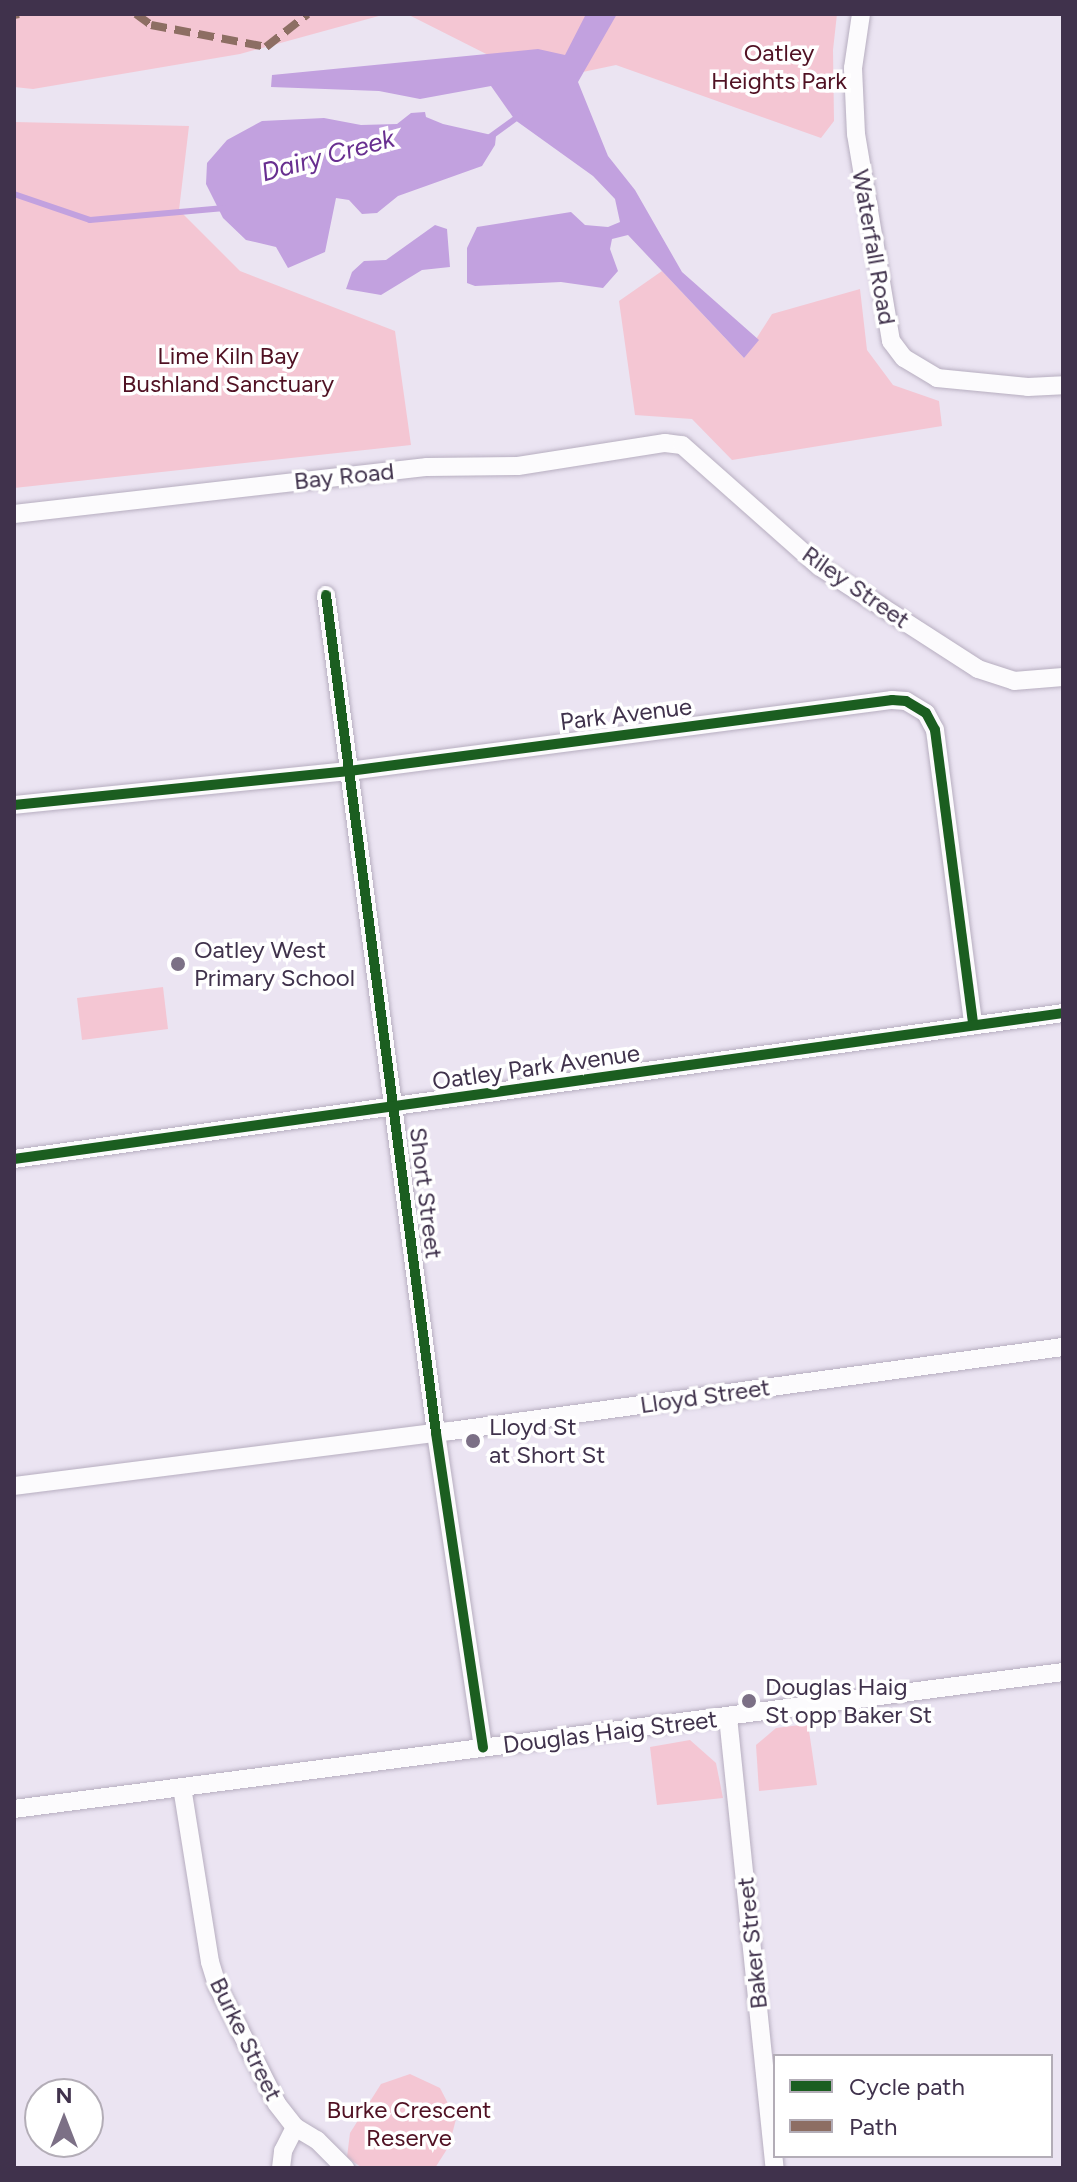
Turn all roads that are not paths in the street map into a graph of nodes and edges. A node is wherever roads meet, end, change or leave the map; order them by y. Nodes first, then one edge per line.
1 (861, 14) edge
2 (1063, 385) edge
3 (673, 443) joint
4 (14, 514) edge
5 (326, 595) dead end
6 (1063, 677) edge
7 (349, 771) junction
8 (14, 805) edge
9 (1063, 1013) edge
10 (973, 1024) junction
11 (395, 1107) junction
12 (14, 1159) edge
13 (1063, 1347) edge
14 (436, 1433) junction
15 (14, 1486) edge
16 (1063, 1672) edge
17 (728, 1717) junction
18 (483, 1748) junction
19 (182, 1787) junction
20 (14, 1809) edge
21 (295, 2127) junction
22 (773, 2149) edge
23 (281, 2168) edge
24 (345, 2168) edge

1 - 2 street, Waterfall Road
3 - 4 street, Bay Road
3 - 6 street, Riley Street
5 - 7 street, Short Street
7 - 8 street, Park Avenue
7 - 10 street, Park Avenue
7 - 11 street, Short Street
9 - 10 street, Oatley Park Avenue
10 - 11 street, Oatley Park Avenue
11 - 12 street, Oatley Park Avenue
11 - 14 street, Short Street
13 - 14 street, Lloyd Street
14 - 15 street, Lloyd Street
14 - 18 street, Short Street
16 - 17 street, Douglas Haig Street
17 - 18 street, Douglas Haig Street
17 - 22 street, Baker Street
18 - 19 street, Douglas Haig Street
19 - 20 street, Douglas Haig Street
19 - 21 street, Burke Street
21 - 23 street
21 - 24 street, Burke Street

